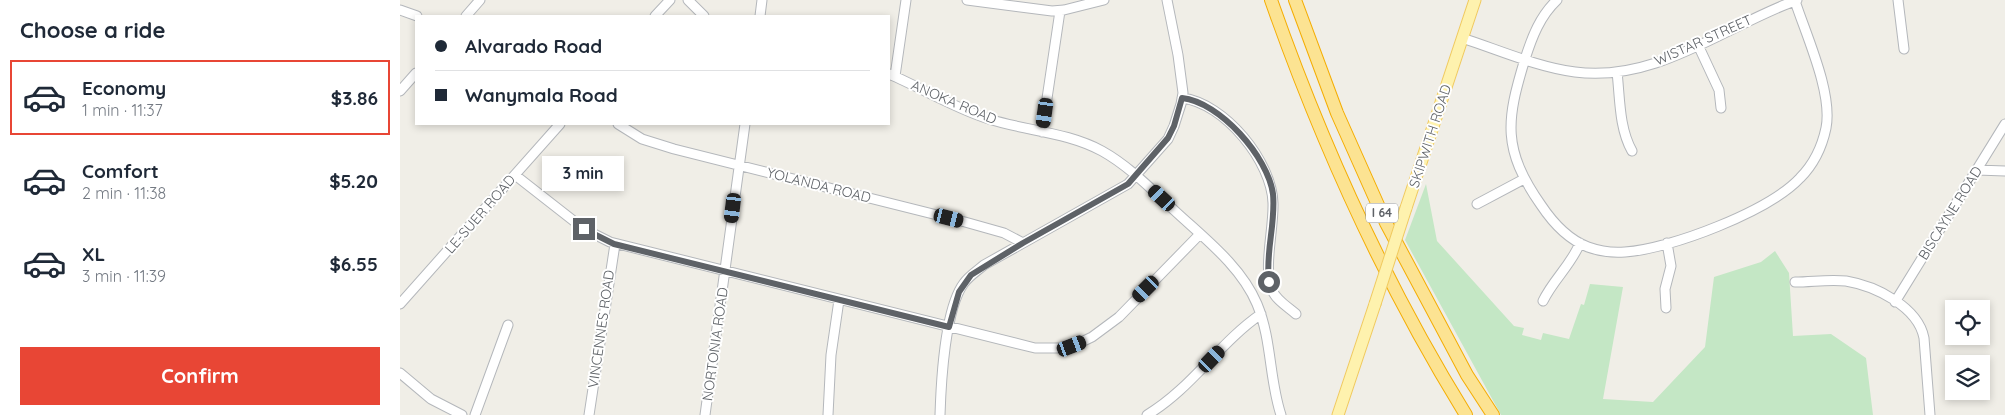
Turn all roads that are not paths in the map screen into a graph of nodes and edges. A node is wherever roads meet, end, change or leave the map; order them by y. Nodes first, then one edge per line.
1 (480, 0) edge
2 (670, 0) edge
3 (688, 0) edge
4 (762, 0) edge
5 (906, 0) edge
6 (967, 0) edge
7 (1104, 0) edge
8 (1167, 0) edge
9 (1271, 0) edge
10 (1295, 0) edge
11 (1475, 0) edge
12 (1557, 0) edge
13 (1796, 0) edge
14 (1898, 0) edge
15 (988, 1) edge
16 (400, 10) edge
17 (1060, 11) junction
18 (415, 15) edge
19 (467, 15) edge
20 (656, 15) edge
21 (703, 15) edge
22 (760, 15) edge
23 (1462, 38) junction
24 (1698, 45) junction
25 (1904, 49) dead end
26 (1525, 59) junction
27 (1617, 72) junction
28 (415, 73) edge
29 (892, 75) edge
30 (400, 91) edge
31 (1182, 98) junction
32 (1721, 108) dead end
33 (2005, 124) edge
34 (559, 125) edge
35 (620, 125) edge
36 (745, 125) edge
37 (1042, 132) junction
38 (1632, 151) dead end
39 (739, 165) junction
40 (1977, 170) junction
41 (2005, 171) edge
42 (1135, 175) junction
43 (515, 176) junction
44 (1524, 180) junction
45 (1477, 204) dead end
46 (1200, 234) junction
47 (1023, 243) junction
48 (1667, 243) junction
49 (614, 244) junction
50 (1580, 244) junction
51 (725, 270) junction
52 (1795, 282) dead end
53 (839, 300) junction
54 (1543, 301) dead end
55 (1895, 302) junction
56 (400, 304) edge
57 (1666, 308) dead end
58 (1260, 314) junction
59 (1296, 314) dead end
60 (508, 325) dead end
61 (949, 327) junction
62 (400, 373) edge
63 (462, 415) edge
64 (474, 415) edge
65 (589, 415) edge
66 (704, 415) edge
67 (828, 415) edge
68 (940, 415) edge
69 (1147, 415) edge
70 (1281, 415) edge
71 (1338, 415) edge
72 (1466, 415) edge
73 (1494, 415) edge
74 (1930, 415) edge

1 - 19 street
2 - 20 street
3 - 21 street
4 - 22 street
5 - 29 street
6 - 15 street
7 - 17 street
8 - 31 street
9 - 72 highway, I 64
10 - 73 highway, I 64
11 - 23 main road, SKIPWITH ROAD
12 - 26 street
13 - 24 street, WISTAR STREET
13 - 48 street
14 - 25 street
15 - 17 street
16 - 18 street
17 - 37 street
23 - 26 street, WISTAR STREET
23 - 71 main road, SKIPWITH ROAD, bridge
24 - 27 street, WISTAR STREET
24 - 32 street
26 - 27 street, WISTAR STREET
26 - 44 street
27 - 38 street
28 - 30 street
29 - 37 street, ANOKA ROAD
31 - 42 street
31 - 59 street
33 - 40 street, BISCAYNE ROAD
34 - 43 street, LE-SUER ROAD
35 - 39 street, YOLANDA ROAD
36 - 39 street, NORTONIA ROAD
37 - 42 street, ANOKA ROAD
39 - 47 street, YOLANDA ROAD
39 - 51 street, NORTONIA ROAD
40 - 41 street
40 - 55 street, BISCAYNE ROAD
42 - 46 street, ANOKA ROAD
42 - 47 street
43 - 49 street
43 - 56 street, LE-SUER ROAD
44 - 45 street
44 - 50 street
46 - 58 street, ANOKA ROAD
46 - 61 street
47 - 61 street
48 - 50 street
48 - 57 street
49 - 51 street
49 - 65 street, VINCENNES ROAD
50 - 54 street
51 - 53 street
51 - 66 street, NORTONIA ROAD
52 - 55 street
53 - 61 street
53 - 67 street
55 - 74 street
58 - 69 street
58 - 70 street, ANOKA ROAD
60 - 64 street
61 - 68 street
62 - 63 street

